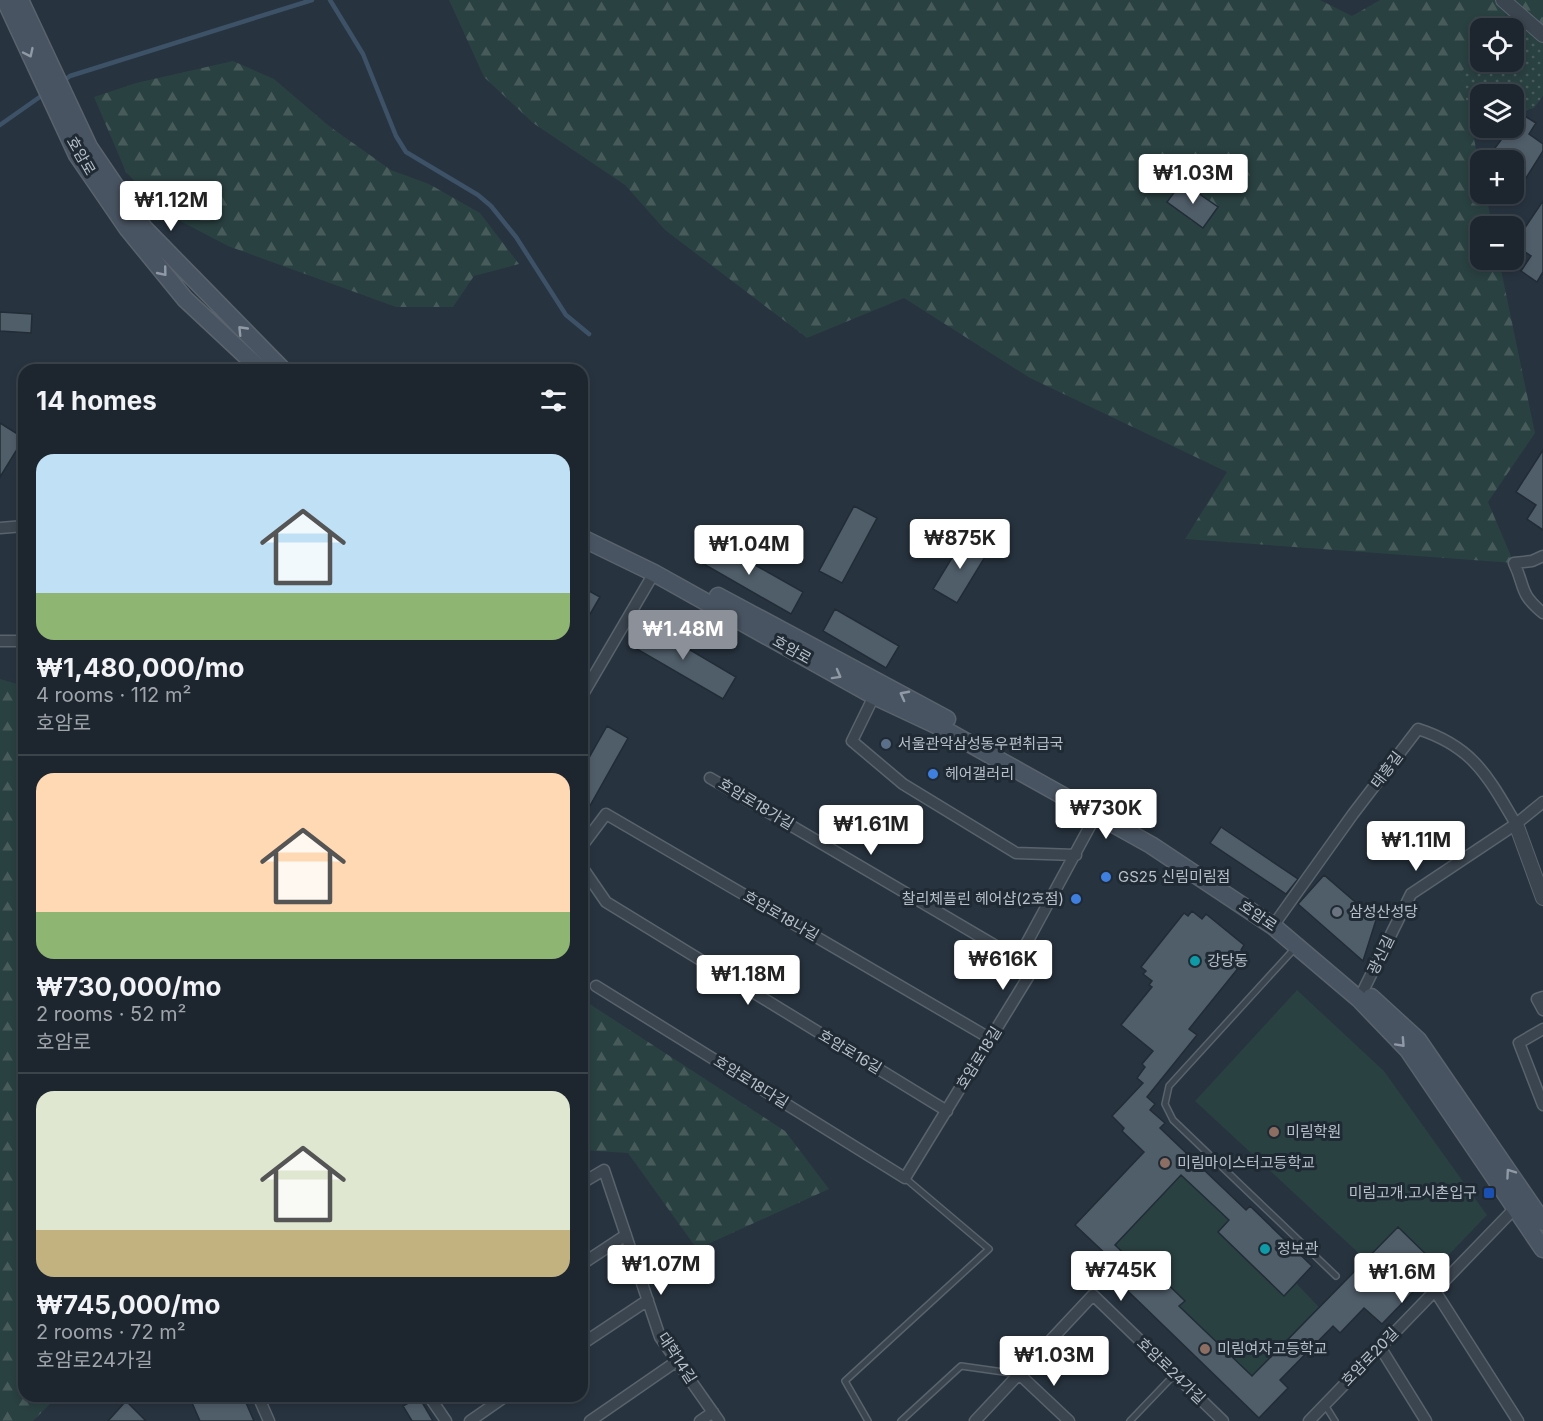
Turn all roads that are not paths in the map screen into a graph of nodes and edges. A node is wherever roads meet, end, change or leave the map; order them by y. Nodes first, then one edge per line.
1 (5, 0) edge
2 (20, 0) edge
3 (1503, 0) edge
4 (1543, 35) edge
5 (255, 364) edge
6 (274, 364) edge
7 (18, 526) edge
8 (0, 528) edge
9 (588, 528) edge
10 (588, 541) edge
11 (1543, 556) edge
12 (654, 573) junction
13 (1543, 613) edge
14 (0, 641) edge
15 (18, 641) edge
16 (588, 686) edge
17 (874, 696) junction
18 (710, 778) dead end
19 (1543, 802) edge
20 (1096, 815) junction
21 (1516, 824) junction
22 (588, 838) edge
23 (1076, 855) junction
24 (588, 876) edge
25 (1543, 898) edge
26 (1275, 923) junction
27 (1298, 945) junction
28 (1018, 959) junction
29 (596, 986) dead end
30 (1361, 994) junction
31 (1543, 998) edge
32 (1543, 1010) edge
33 (1543, 1029) edge
34 (990, 1039) junction
35 (1543, 1105) edge
36 (947, 1111) junction
37 (905, 1178) junction
38 (588, 1179) edge
39 (1516, 1207) junction
40 (1537, 1216) edge
41 (626, 1235) junction
42 (1543, 1249) edge
43 (588, 1260) edge
44 (1336, 1276) dead end
45 (1435, 1291) junction
46 (648, 1300) junction
47 (588, 1340) edge
48 (1380, 1347) junction
49 (677, 1361) junction
50 (1019, 1374) junction
51 (1174, 1374) junction
52 (261, 1402) edge
53 (433, 1402) edge
54 (497, 1402) edge
55 (1325, 1404) junction
56 (716, 1417) edge
57 (1221, 1420) edge
58 (269, 1421) edge
59 (446, 1421) edge
60 (470, 1421) edge
61 (590, 1421) edge
62 (700, 1421) edge
63 (868, 1421) edge
64 (901, 1421) edge
65 (975, 1421) edge
66 (1069, 1421) edge
67 (1130, 1421) edge
68 (1309, 1421) edge
69 (1335, 1421) edge
70 (1426, 1421) edge
71 (1518, 1421) edge

1 -> 5 main road, 호암로
6 -> 2 main road
3 - 4 street
7 - 8 street
26 -> 9 main road
10 - 12 main road, 호암로
11 - 13 street
12 - 16 street
12 -> 17 main road, 호암로
14 - 15 street
17 - 20 main road, 호암로
17 - 23 street
18 - 28 street, 호암로18가길
19 - 21 street, 광신길
20 - 23 street
20 - 26 main road, 호암로
21 - 25 street
21 - 26 street, 태흥길
21 - 30 street, 광신길
22 - 34 street, 호암로18나길
23 - 28 street
24 - 36 street, 호암로16길
26 - 27 main road, 호암로
26 - 30 main road
27 - 30 main road, 호암로
27 - 44 lane
28 - 34 street, 호암로18길
29 - 37 street, 호암로18다길
30 -> 39 main road, 호암로
40 -> 30 main road
31 - 32 street
33 - 35 street
34 - 36 street, 호암로18길
36 - 37 street, 호암로18길
37 - 63 lane
38 - 41 street, 대학14길
39 - 40 main road, 호암로
39 - 45 street, 호암로20길
40 - 42 main road, 호암로
41 - 43 street
41 - 46 street, 대학14길
45 - 48 street, 호암로20길
45 - 71 street
46 - 47 street
46 - 49 street, 대학14길
48 - 55 street, 호암로20길
48 - 70 street
49 - 56 street, 대학14길
49 - 61 street
50 - 51 street, 호암로24가길
50 - 64 lane
50 - 65 street
50 - 66 street
51 - 57 street, 호암로24가길
51 - 67 lane
52 - 58 street
53 - 59 street
54 - 60 street
55 - 68 street, 호암로20길
55 - 69 lane
56 - 62 street, 대학14길

